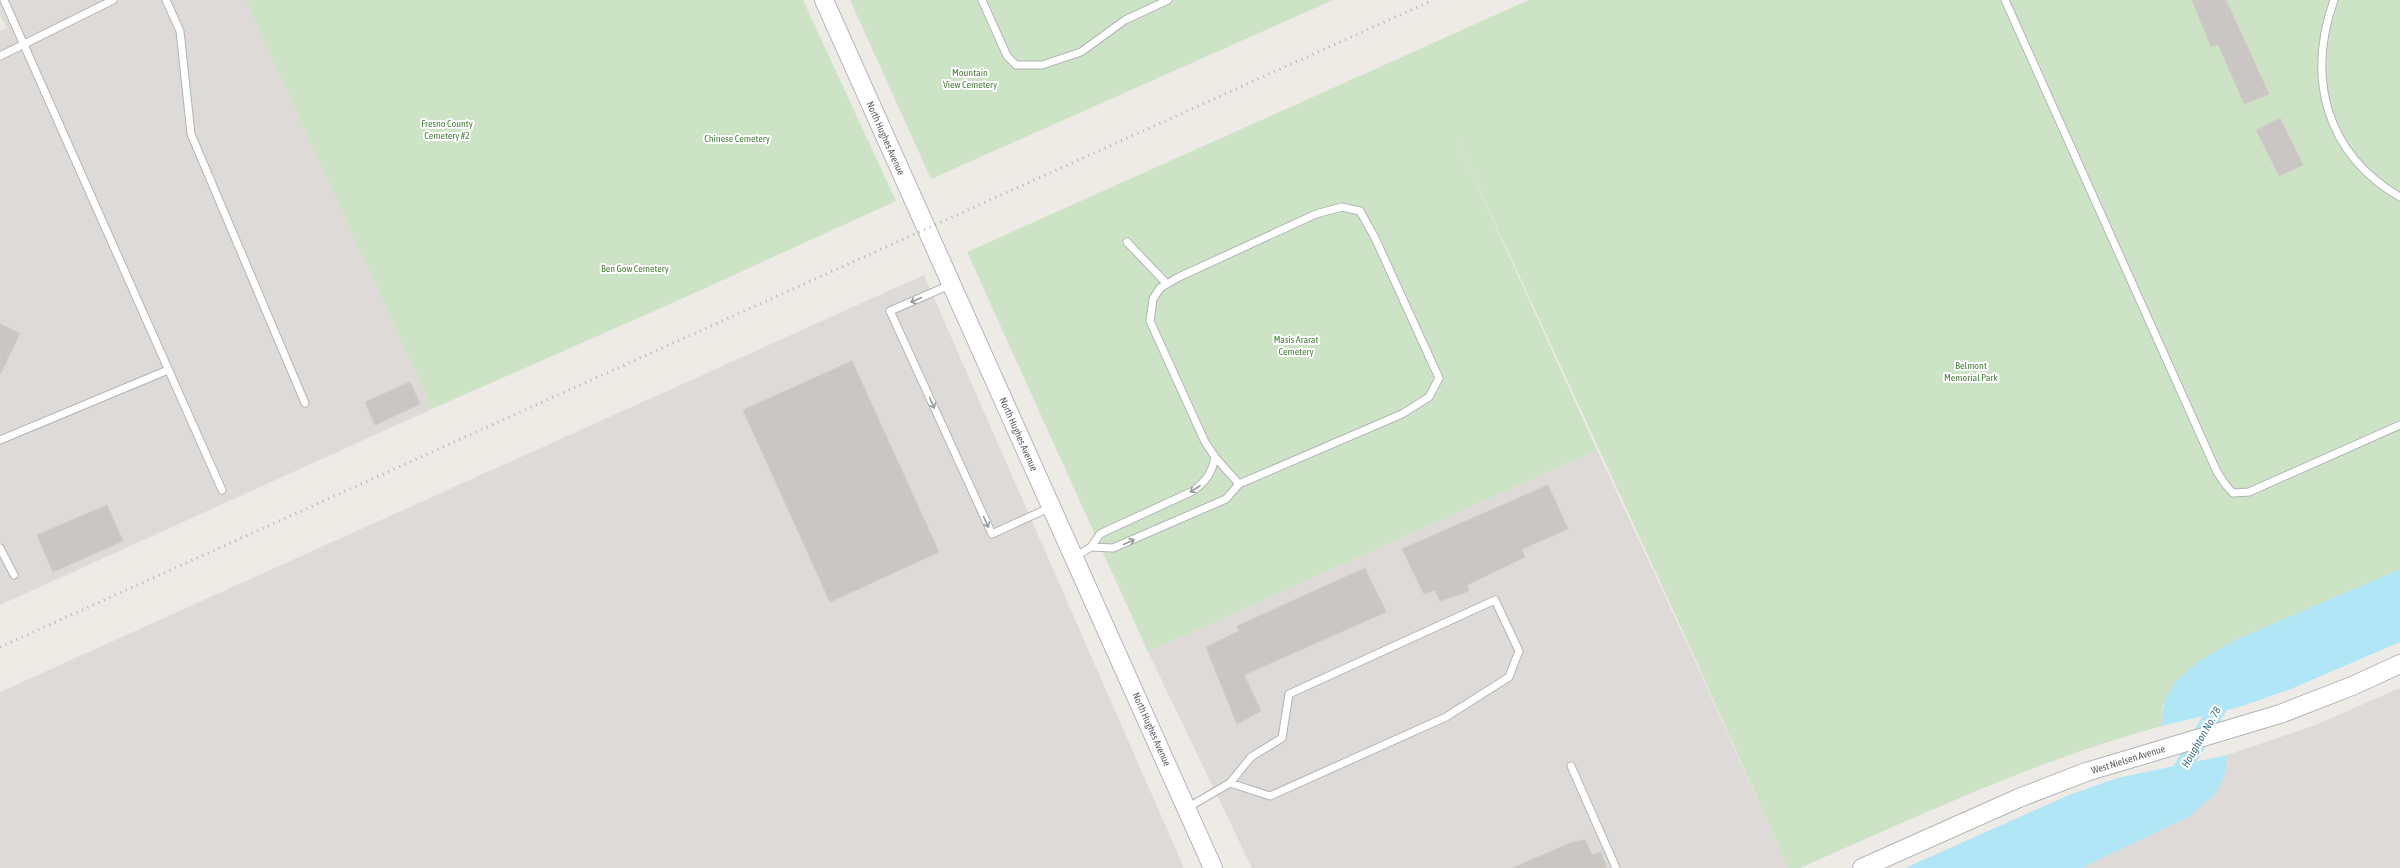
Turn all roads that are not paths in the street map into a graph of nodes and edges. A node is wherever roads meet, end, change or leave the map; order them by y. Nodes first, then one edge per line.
1 (4, 0) edge
2 (113, 0) edge
3 (166, 0) edge
4 (824, 0) edge
5 (982, 0) edge
6 (1168, 0) edge
7 (2005, 0) edge
8 (2334, 0) edge
9 (23, 43) junction
10 (0, 56) edge
11 (2400, 197) edge
12 (1127, 242) dead end
13 (952, 284) junction
14 (1167, 284) junction
15 (168, 370) junction
16 (305, 403) dead end
17 (2400, 425) edge
18 (0, 440) edge
19 (1215, 457) junction
20 (1239, 484) junction
21 (222, 490) dead end
22 (1052, 506) junction
23 (1091, 547) junction
24 (0, 548) edge
25 (1075, 557) junction
26 (14, 575) dead end
27 (2400, 664) edge
28 (1571, 766) dead end
29 (1230, 783) junction
30 (1187, 808) junction
31 (1213, 868) edge
32 (1616, 868) edge
33 (1862, 868) edge

1 - 9 lane
2 - 9 lane
3 - 16 lane
4 - 13 street, North Hughes Avenue
5 - 6 lane
7 - 17 lane
8 - 11 lane
9 - 10 lane
9 - 15 lane
12 - 14 lane
13 - 22 street, North Hughes Avenue
13 -> 22 lane
14 - 19 lane
14 - 20 lane
15 - 18 lane
15 - 21 lane
19 - 20 lane
19 -> 23 lane
23 -> 20 lane
22 - 25 street, North Hughes Avenue
23 - 25 lane
24 - 26 lane
25 - 30 street, North Hughes Avenue
27 - 33 street, West Nielsen Avenue
28 - 32 lane
29 - 29 lane
29 - 30 lane
30 - 31 street, North Hughes Avenue

